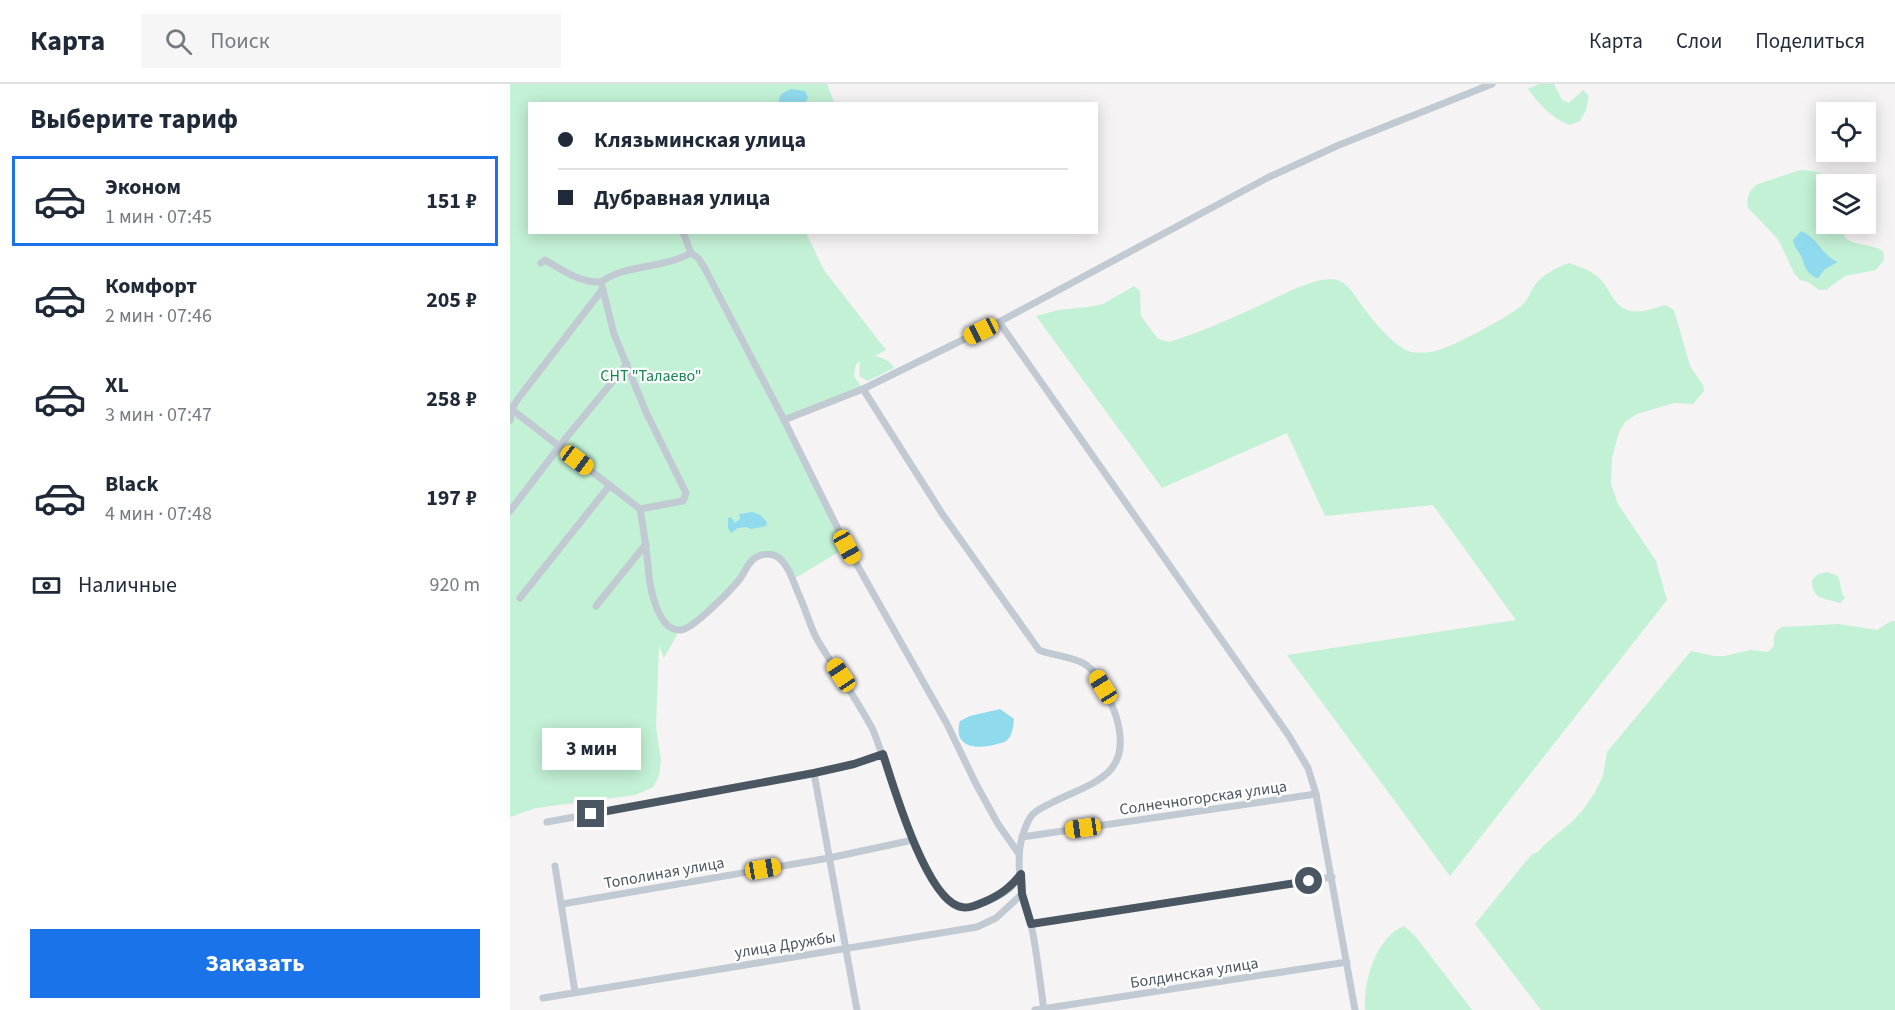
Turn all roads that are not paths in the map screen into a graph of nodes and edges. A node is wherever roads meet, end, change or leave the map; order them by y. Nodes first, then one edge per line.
1 (1492, 84) edge
2 (684, 234) edge
3 (691, 253) junction
4 (541, 263) dead end
5 (602, 286) junction
6 (999, 322) junction
7 (627, 364) junction
8 (863, 389) junction
9 (511, 408) edge
10 (510, 420) edge
11 (784, 420) junction
12 (561, 447) junction
13 (610, 485) junction
14 (640, 509) junction
15 (510, 511) edge
16 (646, 544) junction
17 (520, 598) dead end
18 (596, 606) dead end
19 (883, 754) junction
20 (814, 773) junction
21 (1316, 794) junction
22 (547, 822) dead end
23 (1022, 837) junction
24 (913, 840) junction
25 (1019, 854) junction
26 (830, 858) junction
27 (555, 866) dead end
28 (1021, 874) junction
29 (1332, 877) junction
30 (1022, 894) junction
31 (562, 904) junction
32 (1031, 924) junction
33 (847, 948) junction
34 (1347, 962) junction
35 (575, 992) junction
36 (543, 998) dead end
37 (1044, 1009) edge
38 (857, 1010) edge
39 (1035, 1010) edge
40 (1355, 1010) edge

1 - 6 street
2 - 3 street
3 - 5 street
3 - 11 street
4 - 5 street
5 - 7 street
5 - 9 street
6 - 8 street
6 - 21 street
7 - 12 street
7 - 14 street
8 - 11 street
8 - 23 street
9 - 10 street
9 - 12 street
11 - 25 street
12 - 13 street
12 - 15 street
13 - 14 street
13 - 17 street
14 - 16 street
16 - 18 street
16 - 19 street
19 - 20 street
19 - 24 street
20 - 22 street
20 - 26 street
21 - 23 street, Солнечногорская улица
21 - 29 street
23 - 25 street
24 - 26 street, Тополиная улица
24 - 28 street
25 - 28 street
26 - 31 street, Тополиная улица
26 - 33 street
27 - 31 street
28 - 30 street
29 - 32 street
29 - 34 street
30 - 32 street
30 - 33 street, улица Дружбы
31 - 35 street
32 - 37 street
33 - 35 street, улица Дружбы
33 - 38 street
34 - 37 street, Болдинская улица
34 - 40 street
35 - 36 street, улица Дружбы
37 - 39 street, Болдинская улица

